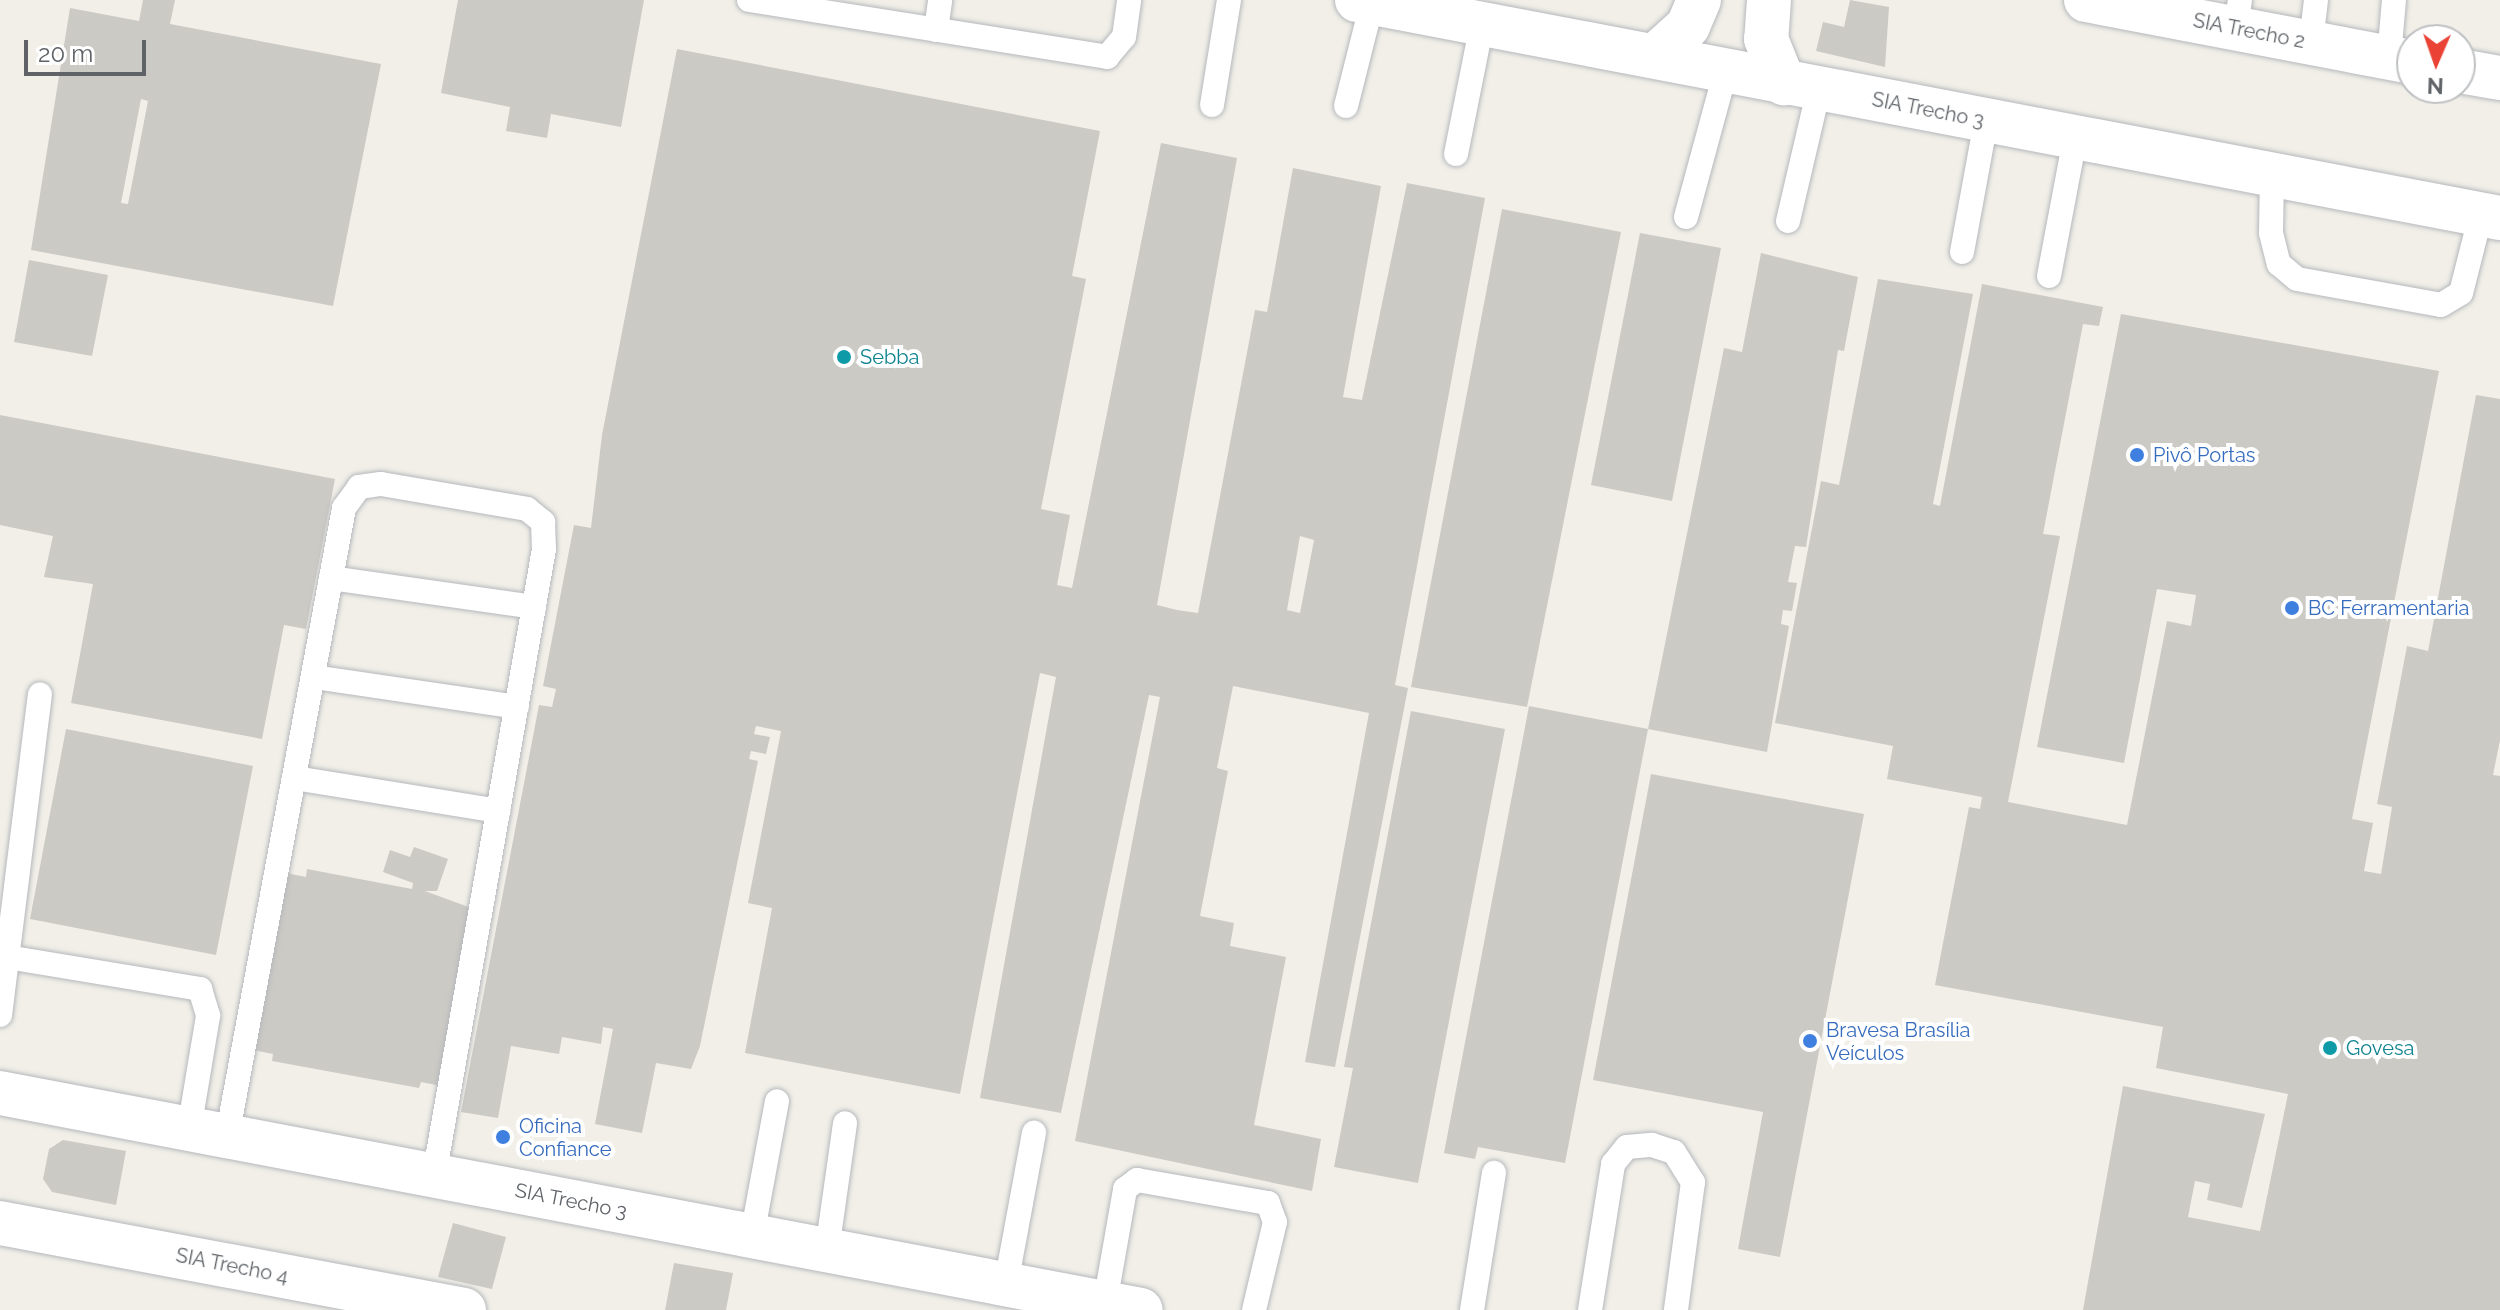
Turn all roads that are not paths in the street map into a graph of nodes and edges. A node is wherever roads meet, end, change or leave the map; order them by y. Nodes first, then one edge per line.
1 (749, 0) edge
2 (940, 0) edge
3 (1129, 0) edge
4 (1229, 0) edge
5 (1699, 0) edge
6 (1769, 0) edge
7 (2086, 0) edge
8 (2316, 0) edge
9 (2394, 0) edge
10 (1364, 1) edge
11 (2129, 4) edge
12 (2238, 14) edge
13 (1482, 24) junction
14 (2396, 24) edge
15 (936, 30) junction
16 (2311, 42) junction
17 (1655, 56) junction
18 (2396, 58) edge
19 (1726, 70) junction
20 (2476, 74) edge
21 (2500, 78) edge
22 (1801, 86) junction
23 (1212, 105) dead end
24 (1346, 106) dead end
25 (1986, 121) junction
26 (2075, 138) junction
27 (1456, 154) dead end
28 (2272, 175) junction
29 (2491, 216) edge
30 (1686, 217) dead end
31 (1788, 221) dead end
32 (1962, 252) dead end
33 (2049, 276) dead end
34 (331, 578) junction
35 (534, 607) junction
36 (314, 677) junction
37 (40, 694) dead end
38 (517, 707) junction
39 (295, 778) junction
40 (498, 811) junction
41 (7, 957) junction
42 (0, 1015) edge
43 (0, 1093) edge
44 (777, 1101) dead end
45 (845, 1123) dead end
46 (208, 1133) junction
47 (1034, 1133) dead end
48 (1494, 1173) dead end
49 (434, 1176) junction
50 (0, 1223) edge
51 (752, 1236) junction
52 (827, 1250) junction
53 (1006, 1284) junction
54 (1123, 1307) edge
55 (464, 1310) edge
56 (1254, 1310) edge
57 (1472, 1310) edge
58 (1590, 1310) edge
59 (1676, 1310) edge

1 - 15 lane
2 - 15 lane
3 - 15 lane
4 - 23 lane
5 - 17 main road
6 - 22 main road
7 - 11 main road, SIA Trecho 2
8 - 16 lane
9 - 14 lane
10 - 13 main road, SIA Trecho 3
10 - 24 lane
11 - 12 main road, SIA Trecho 2
12 - 16 main road, SIA Trecho 2
13 - 17 main road, SIA Trecho 3
13 - 27 lane
16 - 18 main road, SIA Trecho 2
17 - 19 main road, SIA Trecho 3
19 - 22 main road, SIA Trecho 3
19 - 30 lane
20 - 21 main road
22 - 25 main road, SIA Trecho 3
22 - 31 lane
25 - 26 main road, SIA Trecho 3
25 - 32 lane
26 - 28 main road, SIA Trecho 3
26 - 33 lane
28 - 29 main road, SIA Trecho 3
28 - 29 lane
34 - 35 lane
34 - 35 lane
34 - 36 lane
35 - 38 lane
36 - 38 lane
36 - 39 lane
37 - 41 lane
38 - 40 lane
39 - 40 lane
39 - 46 lane
40 - 49 lane
41 - 42 lane
41 - 46 lane
43 - 46 main road, SIA Trecho 3
44 - 51 lane
45 - 52 lane
46 - 49 main road, SIA Trecho 3
47 - 53 lane
48 - 57 lane
49 - 51 main road, SIA Trecho 3
50 - 55 main road, SIA Trecho 4
51 - 52 main road, SIA Trecho 3
52 - 53 main road, SIA Trecho 3
53 - 54 main road, SIA Trecho 3
54 - 56 lane
58 - 59 lane

